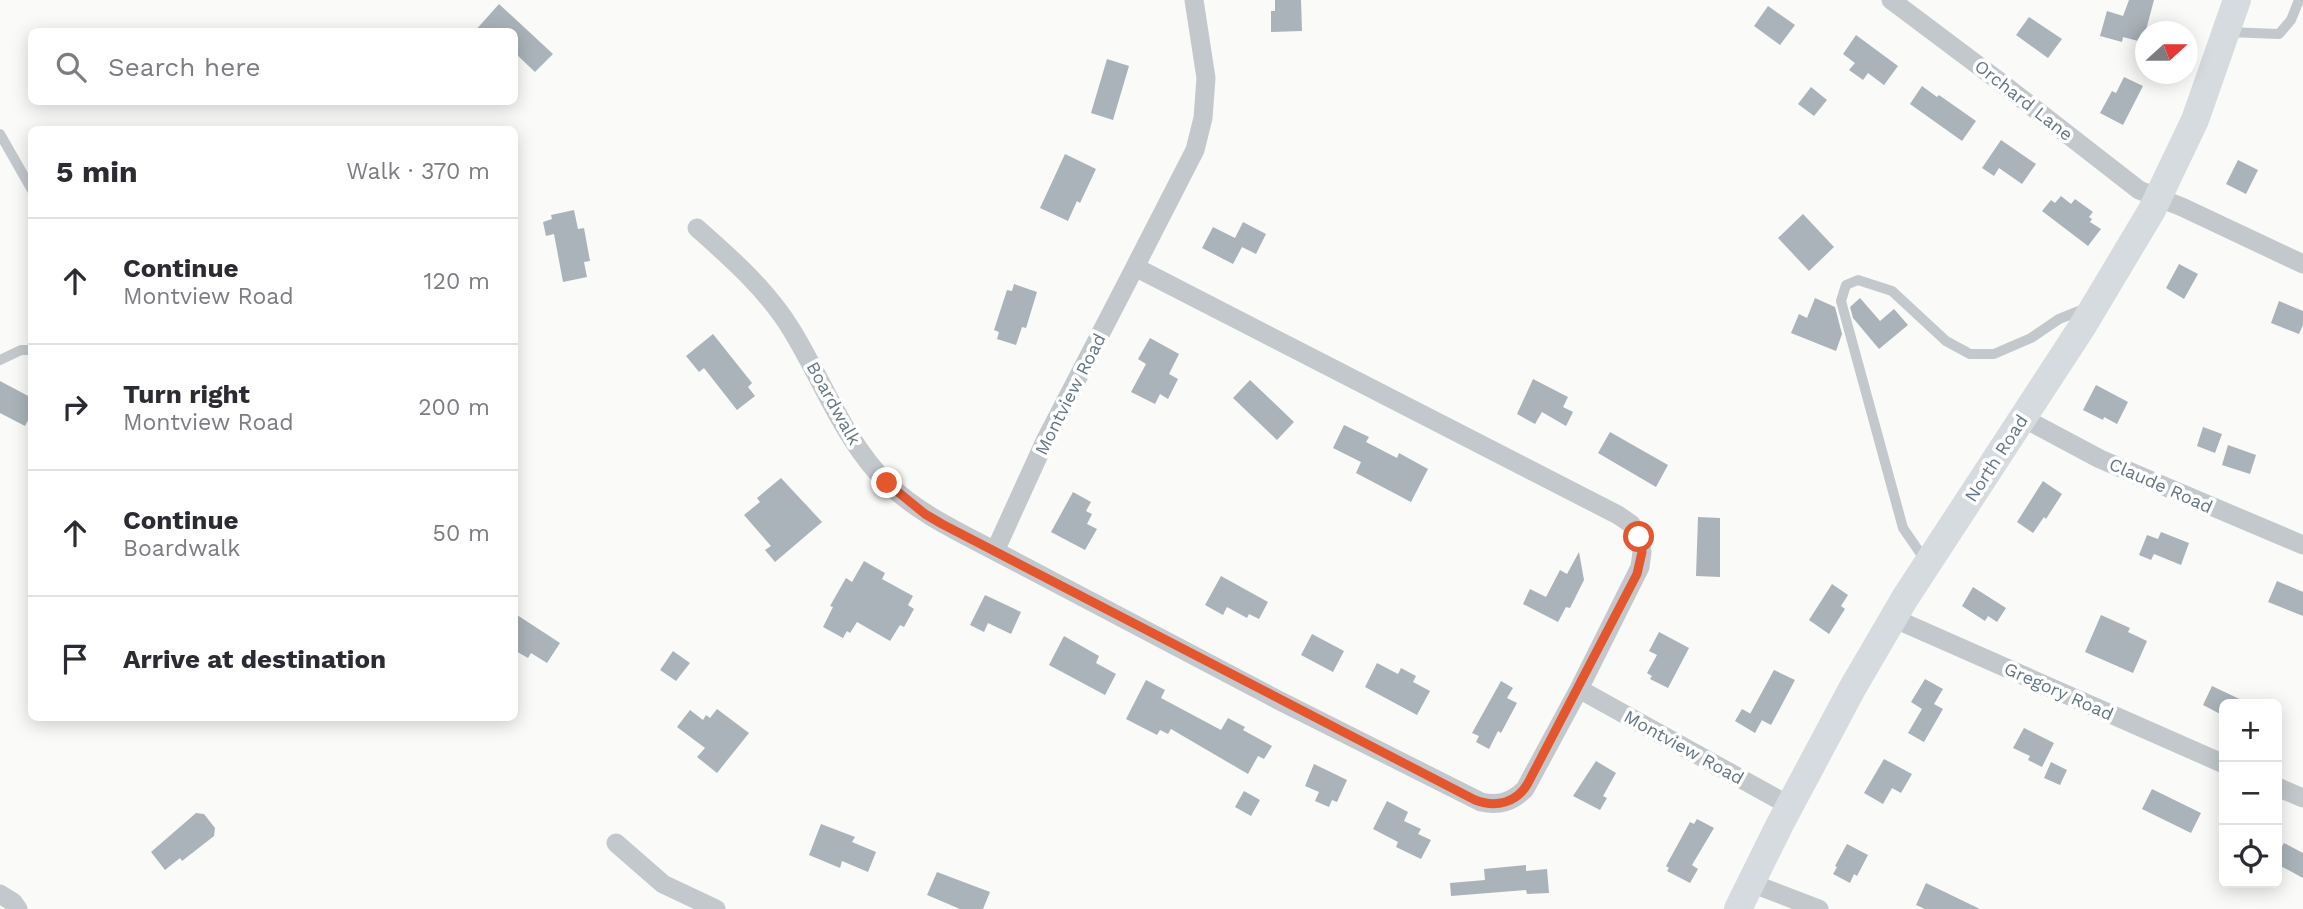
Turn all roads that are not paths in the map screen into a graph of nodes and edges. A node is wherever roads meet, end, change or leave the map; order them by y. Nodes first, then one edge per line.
1 (1194, 0) edge
2 (1891, 0) edge
3 (2237, 0) edge
4 (2299, 0) edge
5 (2226, 32) junction
6 (0, 134) edge
7 (28, 183) edge
8 (2158, 198) junction
9 (697, 228) dead end
10 (2303, 264) edge
11 (1135, 267) junction
12 (2096, 304) junction
13 (28, 350) edge
14 (0, 360) edge
15 (2023, 418) junction
16 (2303, 545) edge
17 (995, 551) junction
18 (1927, 564) junction
19 (1893, 618) junction
20 (1579, 689) junction
21 (2219, 762) edge
22 (2282, 789) edge
23 (2303, 798) edge
24 (1790, 806) junction
25 (616, 843) dead end
26 (1751, 883) junction
27 (0, 894) edge
28 (18, 909) edge
29 (716, 909) edge
30 (1738, 909) edge
31 (1819, 909) edge

1 - 11 street, Montview Road
2 - 8 street, Orchard Lane
3 - 5 main road, North Road
4 - 5 lane
5 - 8 main road, North Road
6 - 7 lane
8 - 10 street, Orchard Lane
8 - 12 main road, North Road
9 - 17 street, Boardwalk
11 - 17 street, Montview Road
11 - 20 street
12 - 15 main road, North Road
12 - 18 lane
13 - 14 lane
15 - 16 street, Claude Road
15 - 18 main road, North Road
17 - 20 street
18 - 19 main road, North Road
19 - 21 street, Gregory Road
19 - 24 main road, North Road
20 - 24 street, Montview Road
22 - 23 street
24 - 26 main road, North Road
25 - 29 street
26 - 30 main road, North Road
26 - 31 street
27 - 28 street

